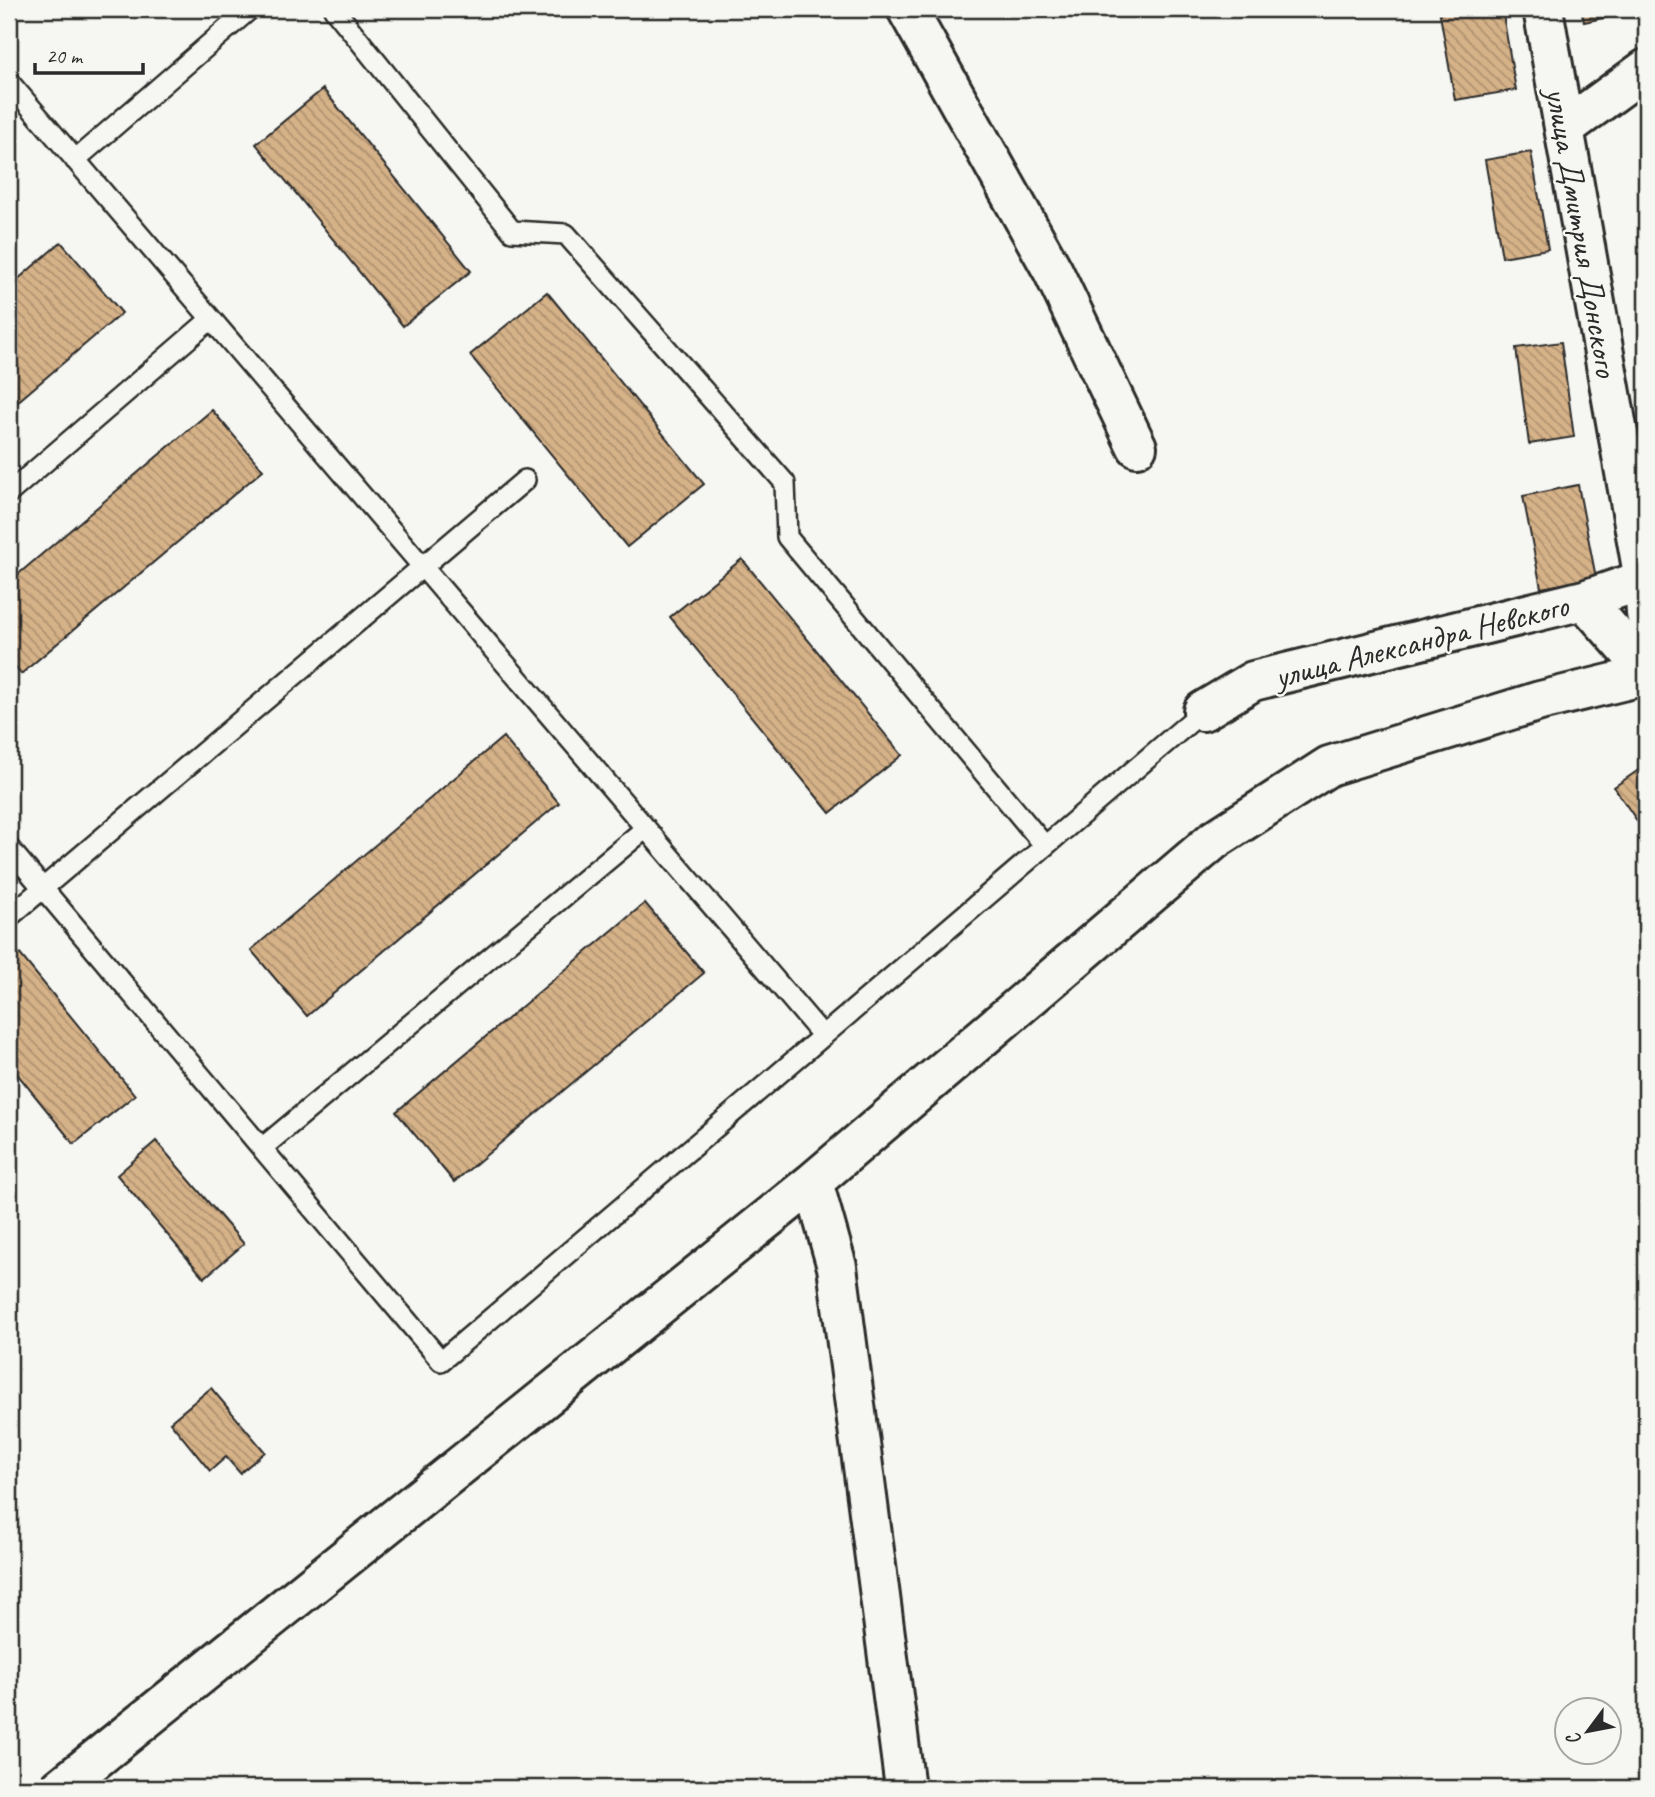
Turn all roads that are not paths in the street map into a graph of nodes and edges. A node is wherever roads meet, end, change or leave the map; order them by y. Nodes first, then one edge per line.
1 (250, 9) edge
2 (334, 9) edge
3 (907, 9) edge
4 (1543, 9) edge
5 (1646, 69) edge
6 (9, 82) edge
7 (1565, 128) junction
8 (75, 160) junction
9 (211, 319) junction
10 (1137, 447) dead end
11 (524, 480) dead end
12 (9, 493) edge
13 (422, 566) junction
14 (1646, 591) edge
15 (1584, 600) junction
16 (1646, 673) edge
17 (1203, 711) joint
18 (646, 828) junction
19 (1045, 846) junction
20 (9, 848) edge
21 (43, 889) junction
22 (9, 917) edge
23 (823, 1036) junction
24 (262, 1148) junction
25 (813, 1182) junction
26 (60, 1788) edge
27 (905, 1788) edge

1 - 8 lane
2 - 19 lane
3 - 10 street
4 - 7 street, улица Дмитрия Донского
5 - 7 street
6 - 8 lane
7 - 14 street, улица Дмитрия Донского
8 - 9 lane
9 - 12 lane
9 - 13 lane
11 - 13 lane
13 - 18 lane
13 - 21 lane
14 - 15 street, улица Александра Невского
15 - 16 street
15 - 17 street, улица Александра Невского
16 - 25 street
17 - 19 lane
18 - 23 lane
18 - 24 lane
19 - 23 lane
20 - 21 lane
21 - 22 lane
21 - 24 lane
23 - 24 lane
25 - 26 street
25 - 27 street

